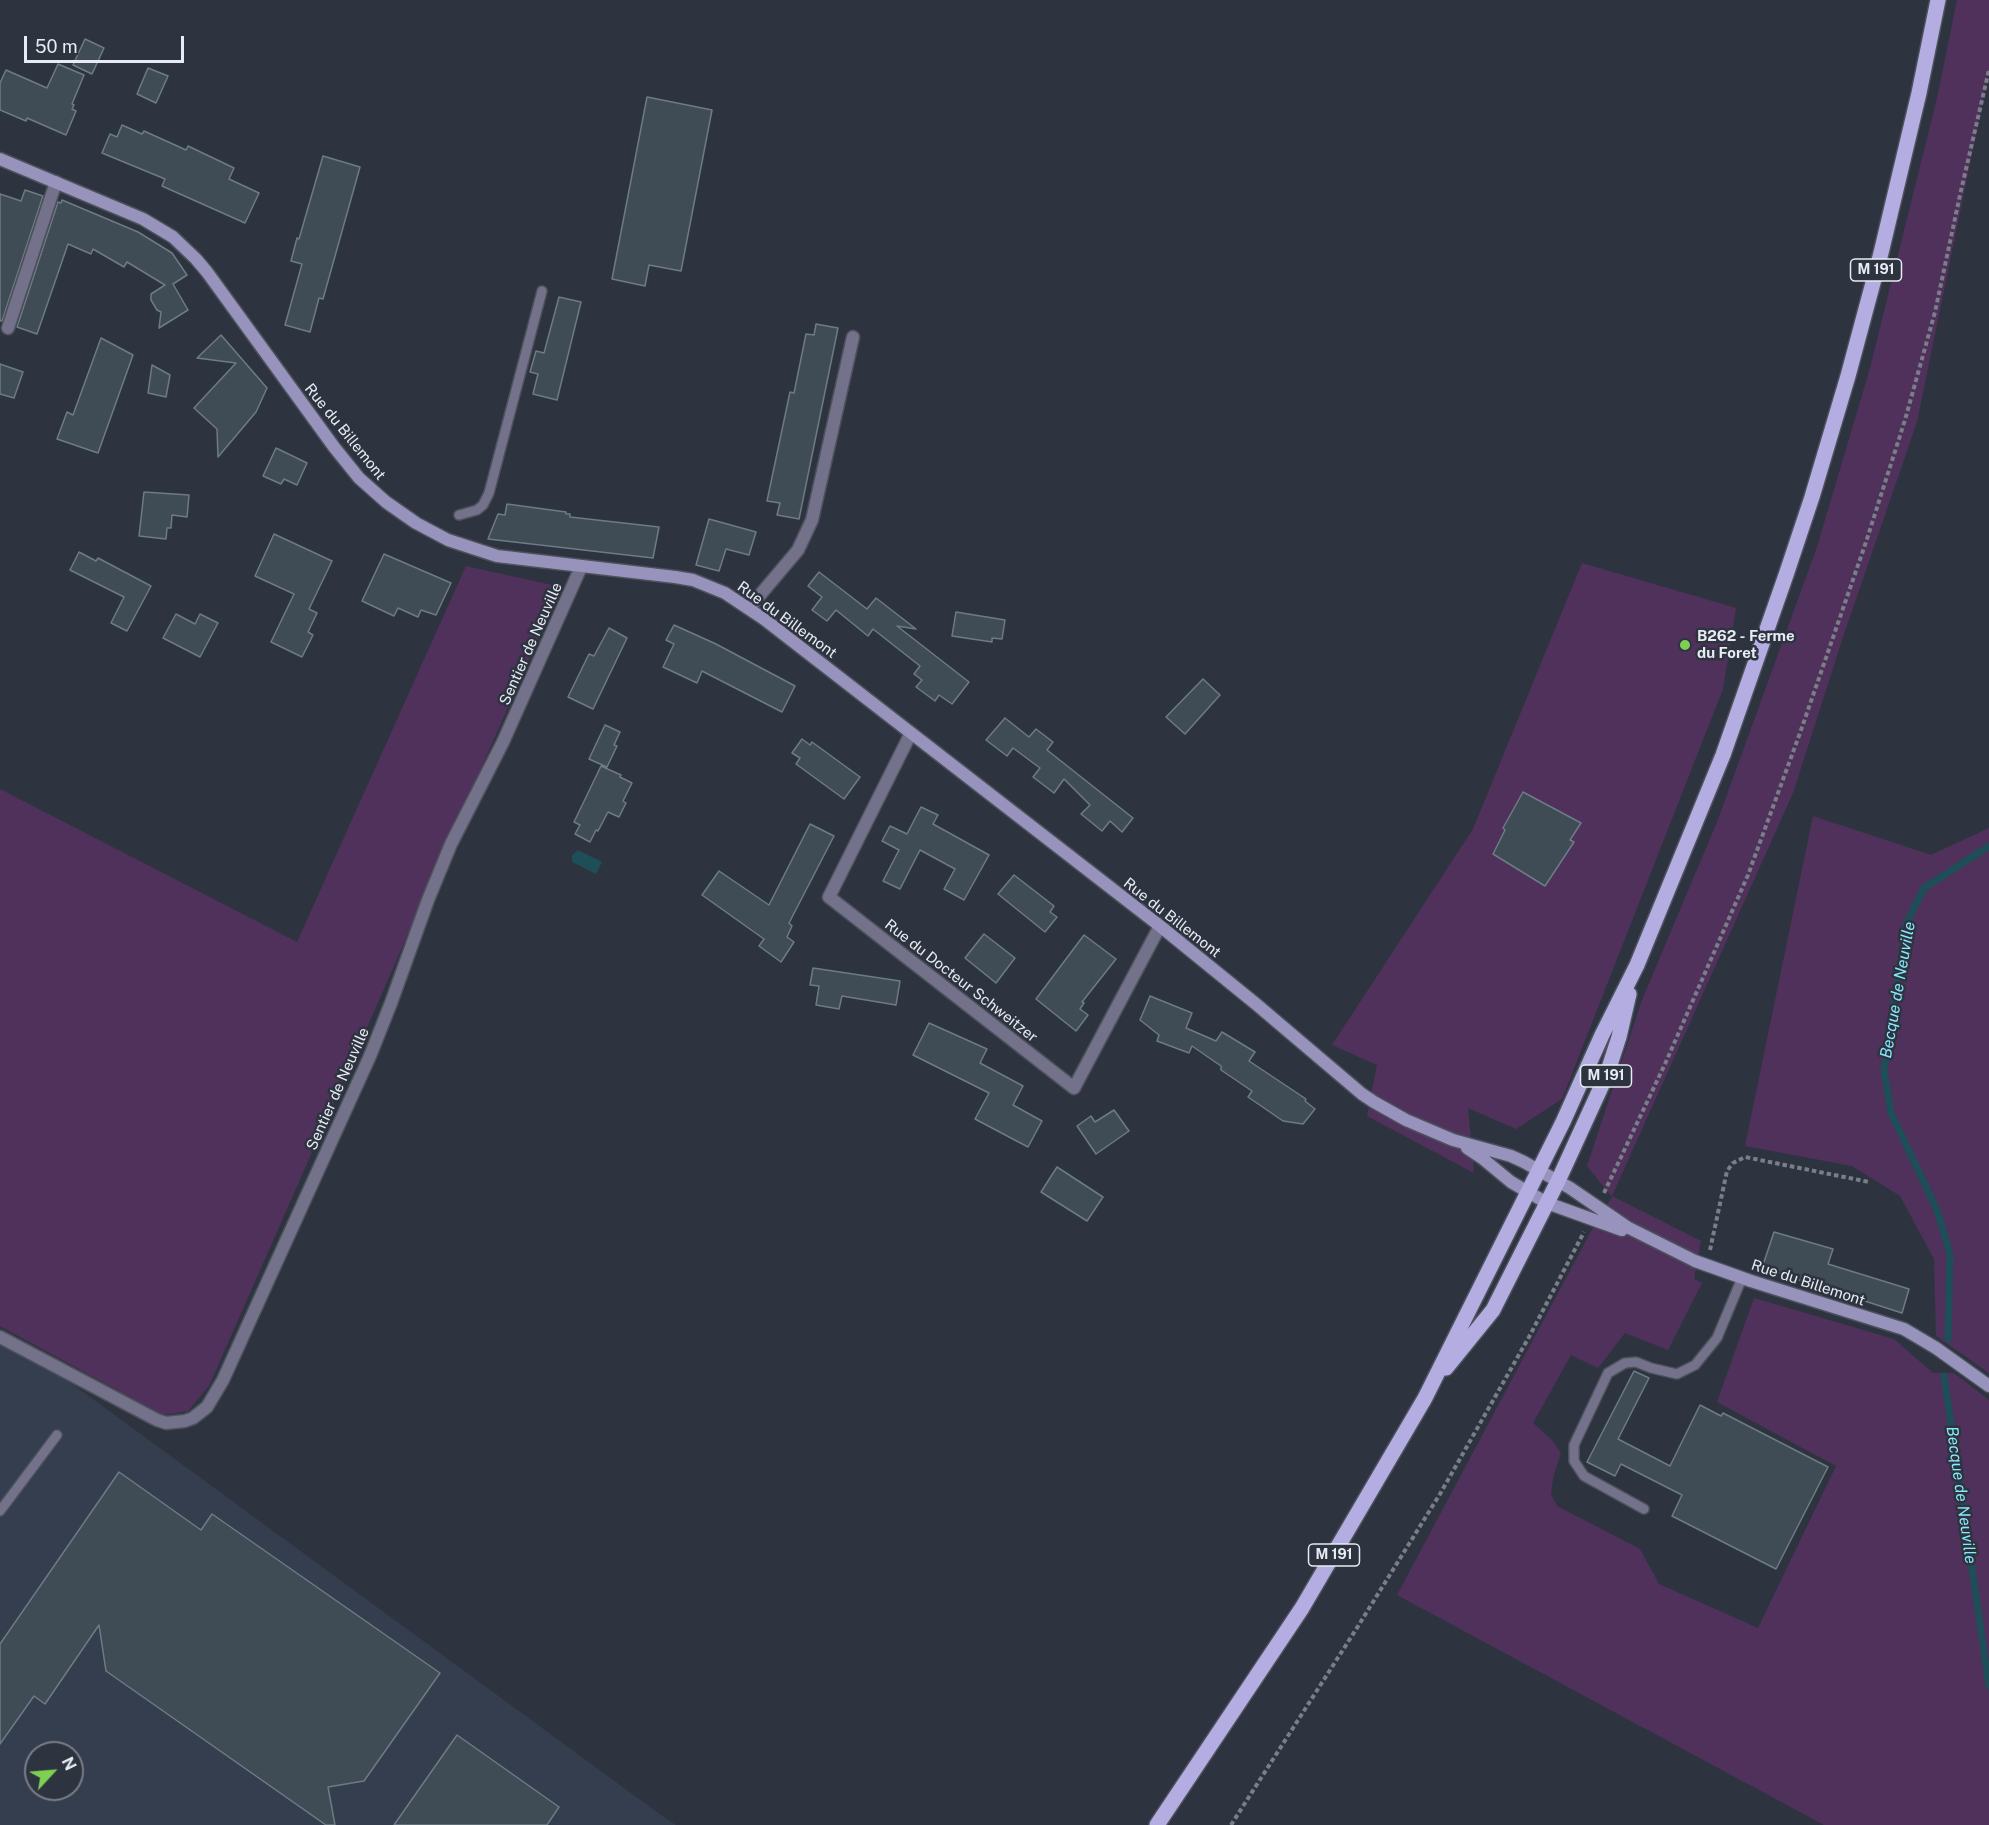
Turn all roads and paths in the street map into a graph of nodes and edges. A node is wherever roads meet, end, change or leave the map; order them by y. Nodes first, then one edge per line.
1 (1938, 0) edge
2 (1989, 70) edge
3 (0, 159) edge
4 (56, 182) junction
5 (542, 291) dead end
6 (8, 328) dead end
7 (853, 337) dead end
8 (459, 515) dead end
9 (581, 567) junction
10 (749, 608) junction
11 (911, 733) junction
12 (1160, 926) junction
13 (1637, 965) junction
14 (1453, 1140) junction
15 (1539, 1170) junction
16 (1558, 1181) junction
17 (1869, 1182) dead end
18 (1528, 1193) junction
19 (1546, 1203) junction
20 (1594, 1213) junction
21 (1707, 1265) junction
22 (1742, 1278) junction
23 (0, 1337) edge
24 (1989, 1386) edge
25 (1425, 1398) junction
26 (57, 1435) dead end
27 (1644, 1509) dead end
28 (0, 1511) edge
29 (1157, 1825) edge
30 (1231, 1825) edge

1 - 13 main road, M 191
2 - 20 path
3 - 4 street, Rue du Billemont
4 - 6 street
4 - 9 street, Rue du Billemont
5 - 8 lane
7 - 10 street
9 - 10 street, Rue du Billemont
9 - 23 street, Sentier de Neuville
10 - 11 street, Rue du Billemont
11 - 12 street, Rue du Billemont
11 - 12 street, Rue du Docteur Schweitzer
12 - 14 street, Rue du Billemont
13 - 15 main road, M 191
13 - 16 main road, M 191
14 - 15 street, Rue du Billemont
14 - 18 street, Rue du Billemont
15 - 16 street, Rue du Billemont
15 - 18 main road, M 191
16 - 19 main road, M 191
16 - 20 street, Rue du Billemont
17 - 21 path
18 - 19 street, Rue du Billemont
18 - 25 main road, M 191
19 - 20 street, Rue du Billemont
19 - 25 main road, M 191
20 - 21 street, Rue du Billemont
20 - 30 path
21 - 22 street, Rue du Billemont
22 - 24 street, Rue du Billemont
22 - 27 lane
25 - 29 main road, M 191
26 - 28 lane

